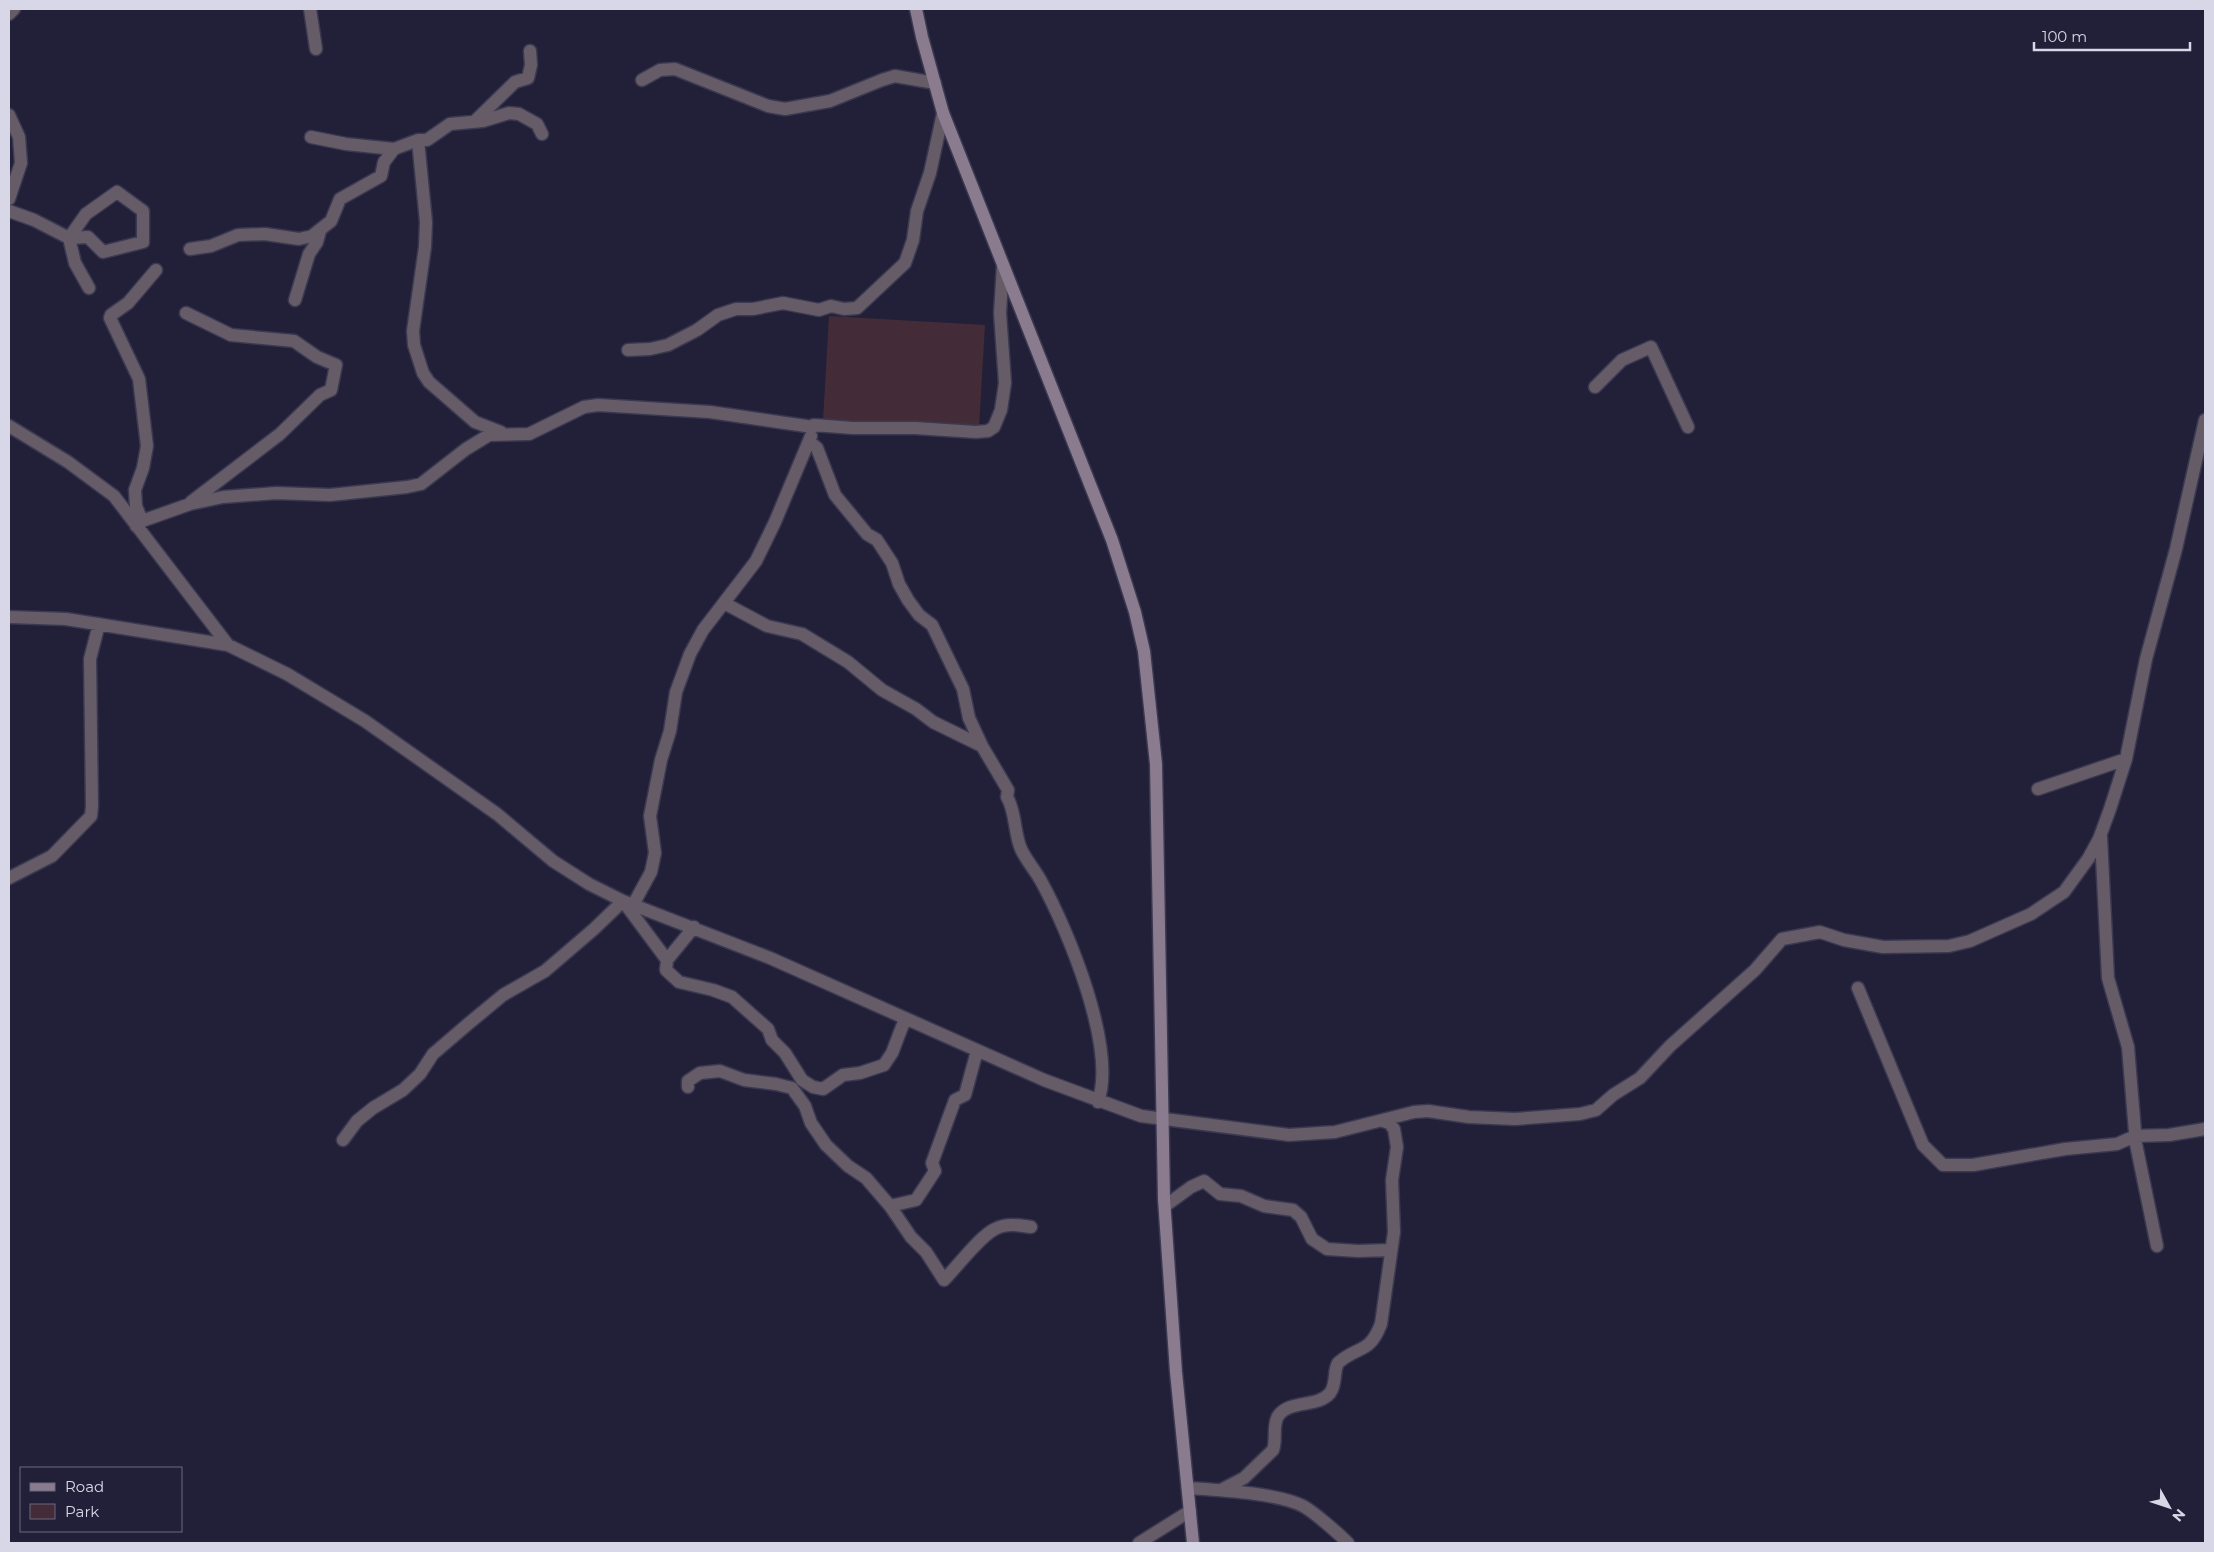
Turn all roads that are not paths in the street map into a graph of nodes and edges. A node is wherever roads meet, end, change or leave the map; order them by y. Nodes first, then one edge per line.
1 (14, 9) edge
2 (310, 9) edge
3 (916, 9) edge
4 (9, 14) edge
5 (316, 49) dead end
6 (530, 51) dead end
7 (642, 80) dead end
8 (935, 83) junction
9 (943, 113) junction
10 (9, 115) edge
11 (474, 122) junction
12 (542, 134) dead end
13 (310, 137) dead end
14 (418, 140) junction
15 (394, 149) junction
16 (9, 200) edge
17 (9, 211) edge
18 (320, 231) junction
19 (69, 238) junction
20 (190, 249) dead end
21 (1003, 265) junction
22 (156, 270) dead end
23 (89, 288) dead end
24 (295, 300) dead end
25 (186, 313) dead end
26 (628, 350) dead end
27 (1595, 388) dead end
28 (2205, 420) edge
29 (9, 426) edge
30 (813, 427) junction
31 (1688, 427) dead end
32 (505, 434) junction
33 (810, 442) junction
34 (190, 504) junction
35 (139, 524) junction
36 (724, 603) junction
37 (9, 617) edge
38 (99, 624) junction
39 (228, 645) junction
40 (982, 746) junction
41 (2126, 759) junction
42 (2038, 789) dead end
43 (2101, 834) junction
44 (9, 878) edge
45 (628, 903) junction
46 (694, 927) junction
47 (667, 960) junction
48 (1858, 988) dead end
49 (906, 1019) junction
50 (977, 1051) junction
51 (688, 1087) dead end
52 (1098, 1102) junction
53 (1163, 1120) junction
54 (1384, 1121) junction
55 (2205, 1129) edge
56 (2136, 1136) junction
57 (343, 1140) dead end
58 (890, 1206) junction
59 (1165, 1206) junction
60 (1031, 1227) dead end
61 (2157, 1246) dead end
62 (1391, 1250) junction
63 (1188, 1488) junction
64 (1221, 1490) junction
65 (1190, 1511) junction
66 (1139, 1543) edge
67 (1193, 1543) edge
68 (1348, 1543) edge

1 - 4 street
2 - 5 street
3 - 8 main road
6 - 11 street
7 - 8 street
8 - 9 main road
9 - 21 main road
9 - 26 street
10 - 16 street
11 - 12 street
11 - 14 street
13 - 15 street
14 - 15 street
14 - 32 street
15 - 18 street
17 - 19 street
18 - 20 street
18 - 24 street
19 - 19 street
19 - 23 street
21 - 30 street
21 - 53 main road
22 - 35 street
25 - 34 street
27 - 31 street
28 - 41 street
29 - 35 street
30 - 32 street
30 - 33 street
32 - 34 street
33 - 36 street
33 - 40 street
34 - 35 street
35 - 39 street
36 - 40 street
36 - 45 street
37 - 38 street
38 - 39 street
38 - 44 street
39 - 45 street
40 - 52 street
41 - 42 street
41 - 43 street
43 - 54 street
43 - 56 street
45 - 46 street
45 - 47 street
45 - 57 street
46 - 47 street
46 - 49 street
47 - 49 street
48 - 56 street
49 - 50 street
50 - 52 street
50 - 58 street
51 - 58 street
52 - 53 street
53 - 54 street
53 - 59 main road
54 - 62 street
55 - 56 street
56 - 61 street
58 - 60 street
59 - 62 street
59 - 63 main road
62 - 64 street
63 - 64 street
63 - 65 main road
64 - 68 street
65 - 66 street
65 - 67 main road

